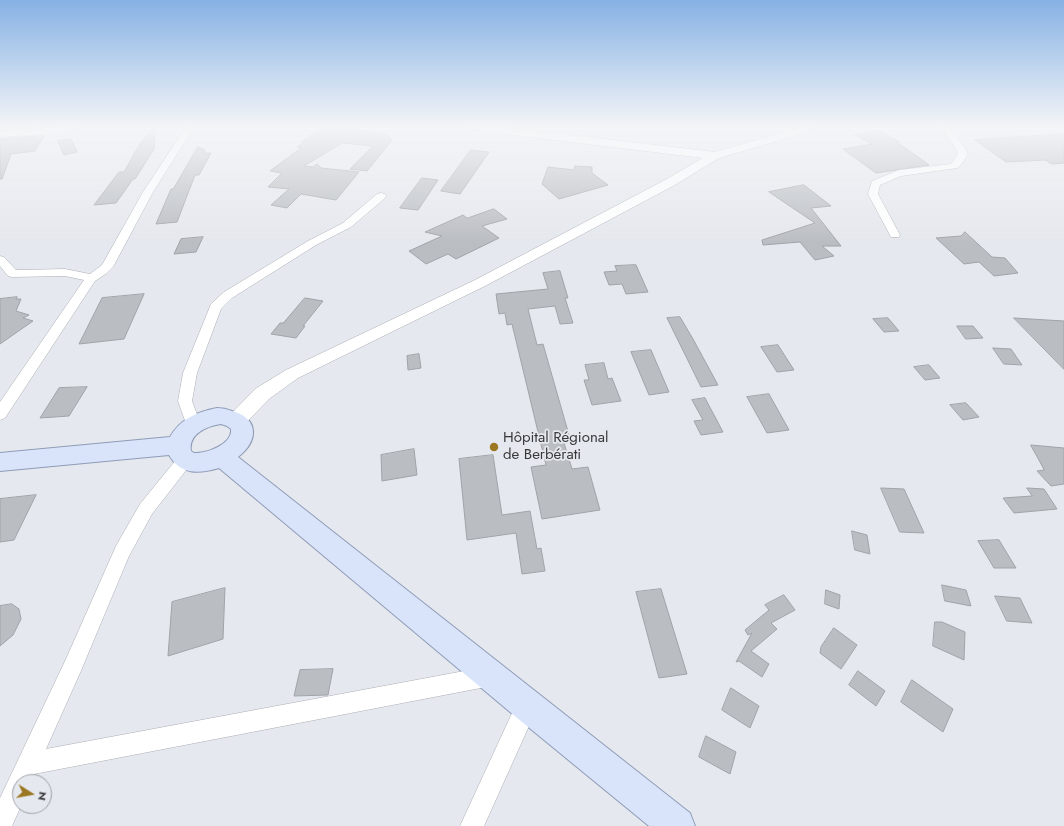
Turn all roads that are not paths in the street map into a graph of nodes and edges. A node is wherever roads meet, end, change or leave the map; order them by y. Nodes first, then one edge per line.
1 (165, 166) edge
2 (699, 166) edge
3 (955, 166) edge
4 (381, 196) dead end
5 (895, 235) dead end
6 (0, 259) edge
7 (91, 278) junction
8 (0, 414) edge
9 (237, 420) junction
10 (193, 425) junction
11 (182, 453) junction
12 (222, 458) junction
13 (0, 462) edge
14 (491, 676) junction
15 (527, 706) junction
16 (27, 764) junction
17 (0, 826) edge
18 (472, 826) edge
19 (677, 826) edge

1 - 7 street
2 - 9 street
3 - 5 street
4 - 10 street
6 - 7 street
7 - 8 street
9 - 10 main road
9 - 12 main road
10 - 11 main road
11 - 12 main road
11 - 13 main road
11 - 16 street
12 - 14 main road
14 - 15 main road
14 - 16 street
15 - 18 street
15 - 19 main road
16 - 17 street

